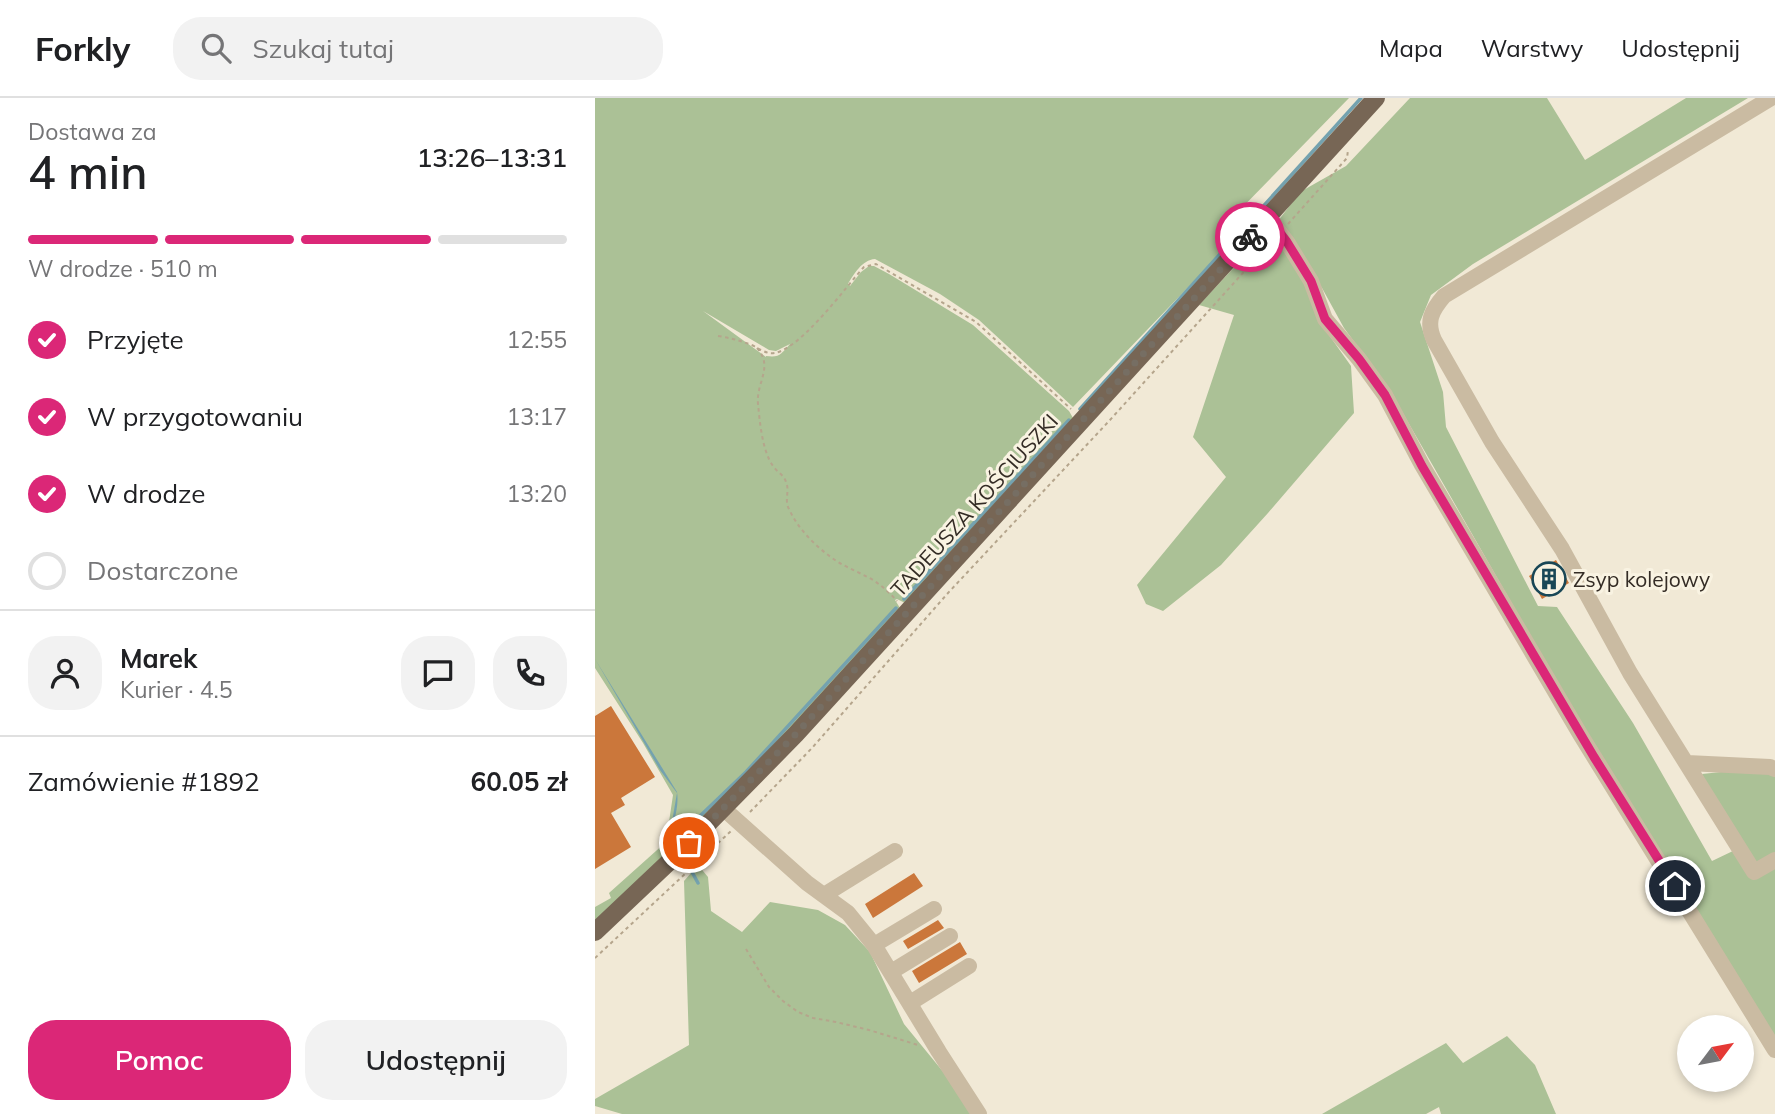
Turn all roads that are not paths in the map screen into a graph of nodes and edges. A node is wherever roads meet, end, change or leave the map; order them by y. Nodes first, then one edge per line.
1 (1376, 98) edge
2 (1772, 98) edge
3 (1268, 217) junction
4 (1688, 763) junction
5 (1775, 769) edge
6 (723, 809) junction
7 (895, 851) dead end
8 (1775, 860) edge
9 (824, 895) junction
10 (934, 909) dead end
11 (595, 933) edge
12 (950, 936) dead end
13 (874, 945) junction
14 (969, 966) dead end
15 (891, 972) junction
16 (909, 1003) junction
17 (1775, 1050) edge
18 (979, 1114) edge

1 - 3 main road, TADEUSZA KOŚCIUSZKI
2 - 4 street
3 - 6 main road, TADEUSZA KOŚCIUSZKI
3 - 17 street
4 - 5 street
4 - 8 street
6 - 9 street
6 - 11 main road, TADEUSZA KOŚCIUSZKI
7 - 9 street
9 - 13 street
10 - 13 street
12 - 15 street
13 - 15 street
14 - 16 street
15 - 16 street
16 - 18 street

